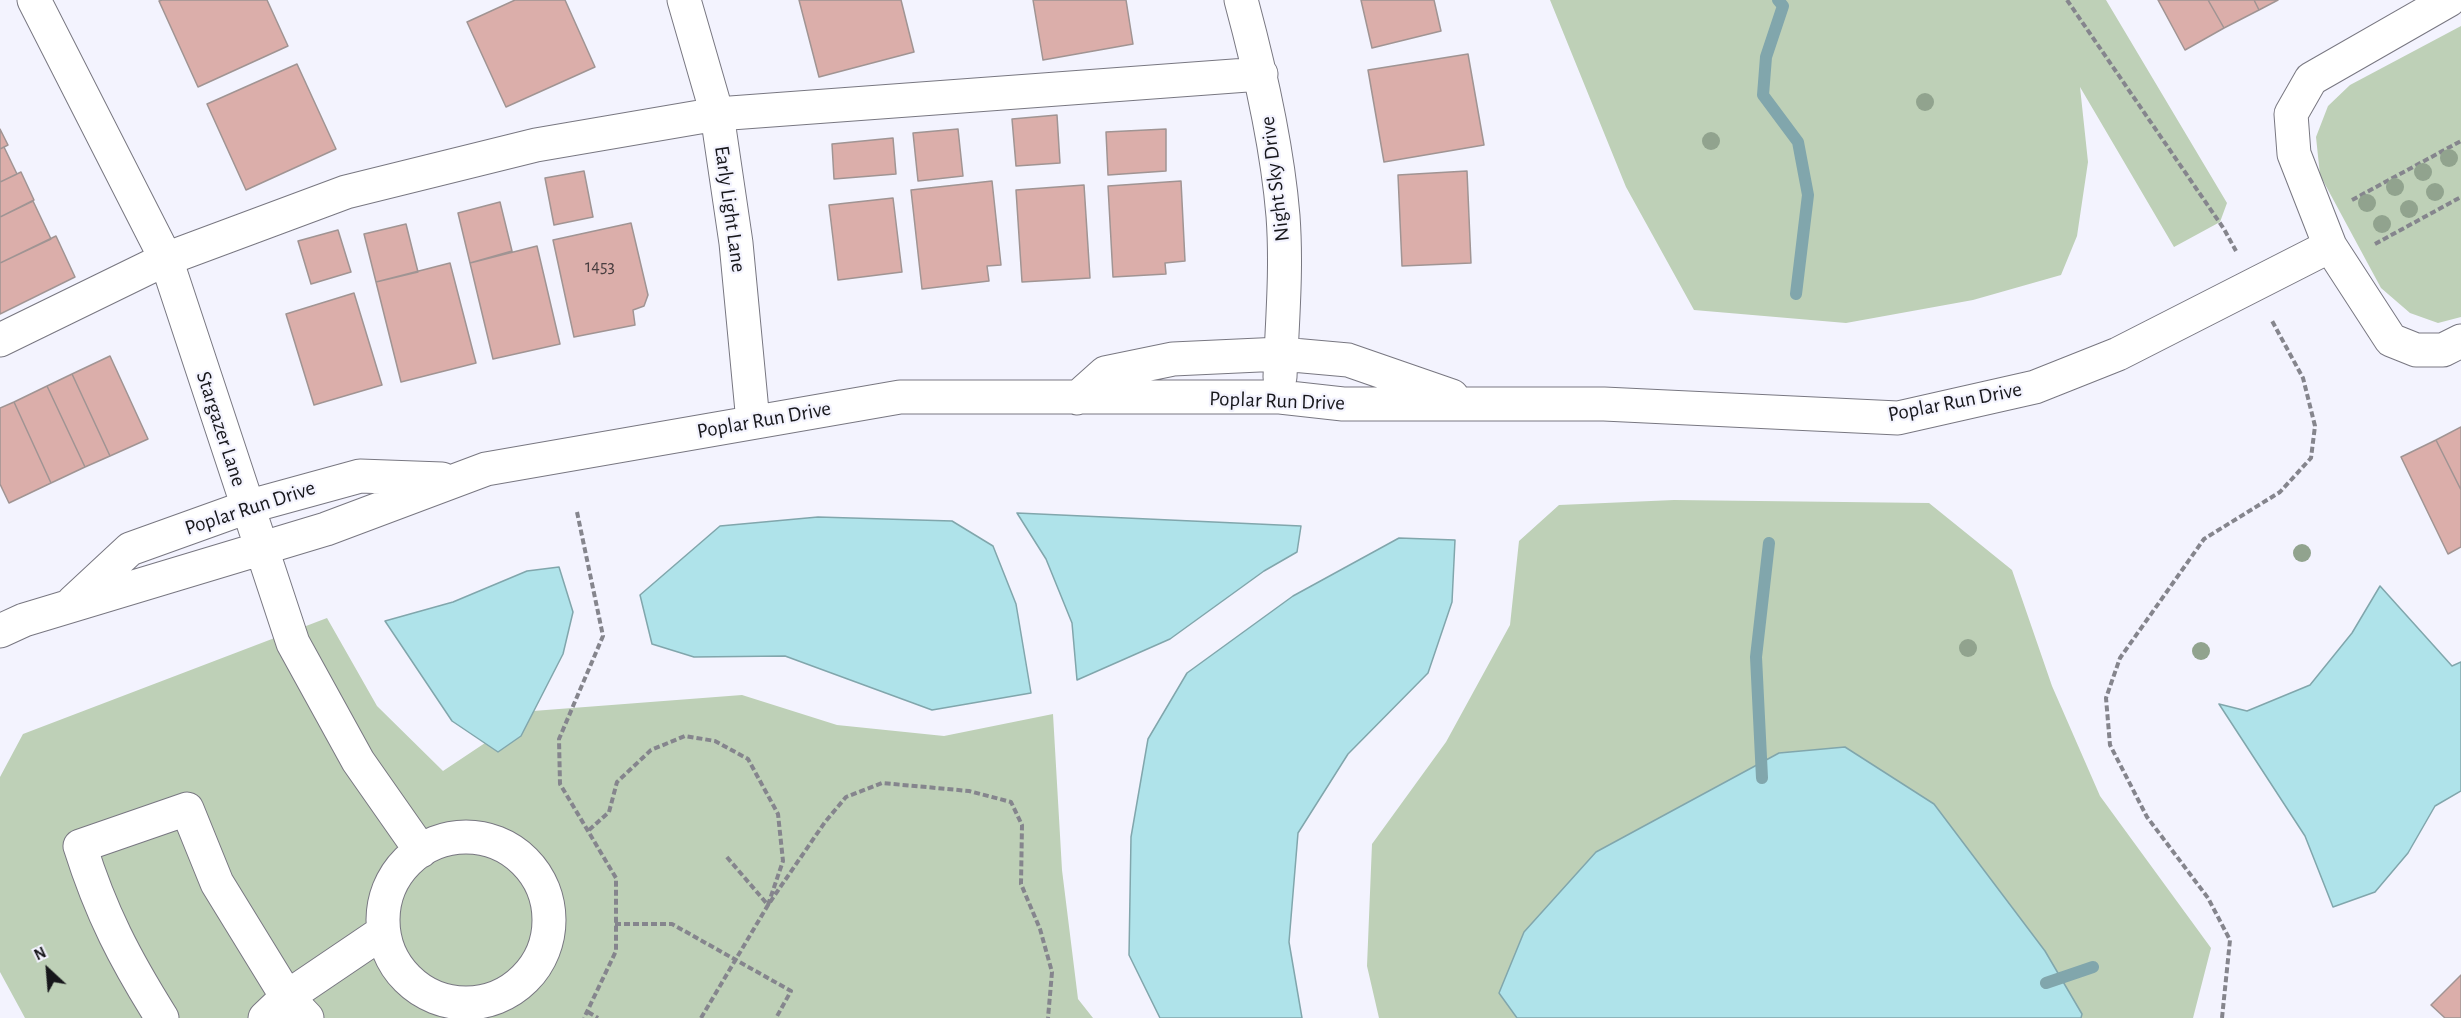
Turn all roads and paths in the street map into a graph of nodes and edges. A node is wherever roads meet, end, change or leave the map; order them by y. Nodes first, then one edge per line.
1 (34, 0) edge
2 (684, 0) edge
3 (1241, 0) edge
4 (2067, 0) edge
5 (2449, 0) edge
6 (1261, 74) junction
7 (717, 114) junction
8 (2461, 141) edge
9 (2461, 197) edge
10 (2351, 200) dead end
11 (2224, 229) dead end
12 (2374, 245) dead end
13 (2330, 246) junction
14 (166, 259) junction
15 (2279, 335) dead end
16 (0, 340) edge
17 (2461, 341) edge
18 (1281, 354) junction
19 (1280, 397) junction
20 (1077, 398) junction
21 (1476, 404) junction
22 (753, 422) junction
23 (456, 480) junction
24 (247, 507) junction
25 (577, 512) dead end
26 (260, 548) junction
27 (69, 607) junction
28 (0, 631) edge
29 (588, 830) junction
30 (421, 851) junction
31 (726, 856) dead end
32 (768, 905) junction
33 (615, 924) junction
34 (383, 932) junction
35 (734, 960) junction
36 (286, 1011) edge
37 (588, 1012) junction
38 (162, 1018) edge
39 (584, 1018) edge
40 (598, 1018) edge
41 (701, 1018) edge
42 (776, 1018) edge
43 (1048, 1018) edge
44 (2222, 1018) edge

1 - 14 street, Stargazer Lane
2 - 7 street, Early Light Lane
3 - 6 street, Night Sky Drive
4 - 11 path
5 - 13 street
6 - 7 street
6 - 18 street, Night Sky Drive
7 - 14 street
7 - 22 street, Early Light Lane
8 - 10 path
9 - 12 path
13 - 17 street
13 - 21 street, Poplar Run Drive
14 - 16 street
14 - 24 street, Stargazer Lane
15 - 44 path
18 - 19 street, Night Sky Drive
18 - 20 street, Poplar Run Drive
18 - 21 street, Poplar Run Drive
19 - 20 street, Poplar Run Drive
19 - 21 street, Poplar Run Drive
20 - 22 street, Poplar Run Drive
22 - 23 street, Poplar Run Drive
23 - 24 street, Poplar Run Drive
23 - 26 street, Poplar Run Drive
24 - 26 street, Stargazer Lane
24 - 27 street, Poplar Run Drive
25 - 29 path
26 - 27 street, Poplar Run Drive
26 - 30 street, Stargazer Lane
27 - 28 street, Poplar Run Drive
29 - 32 path
29 - 33 path
30 - 34 street
30 - 34 street
31 - 32 path
32 - 35 path
32 - 43 path
33 - 35 path
33 - 37 path
34 - 36 street
35 - 41 path
35 - 42 path
36 - 38 street
37 - 39 path
37 - 40 path

